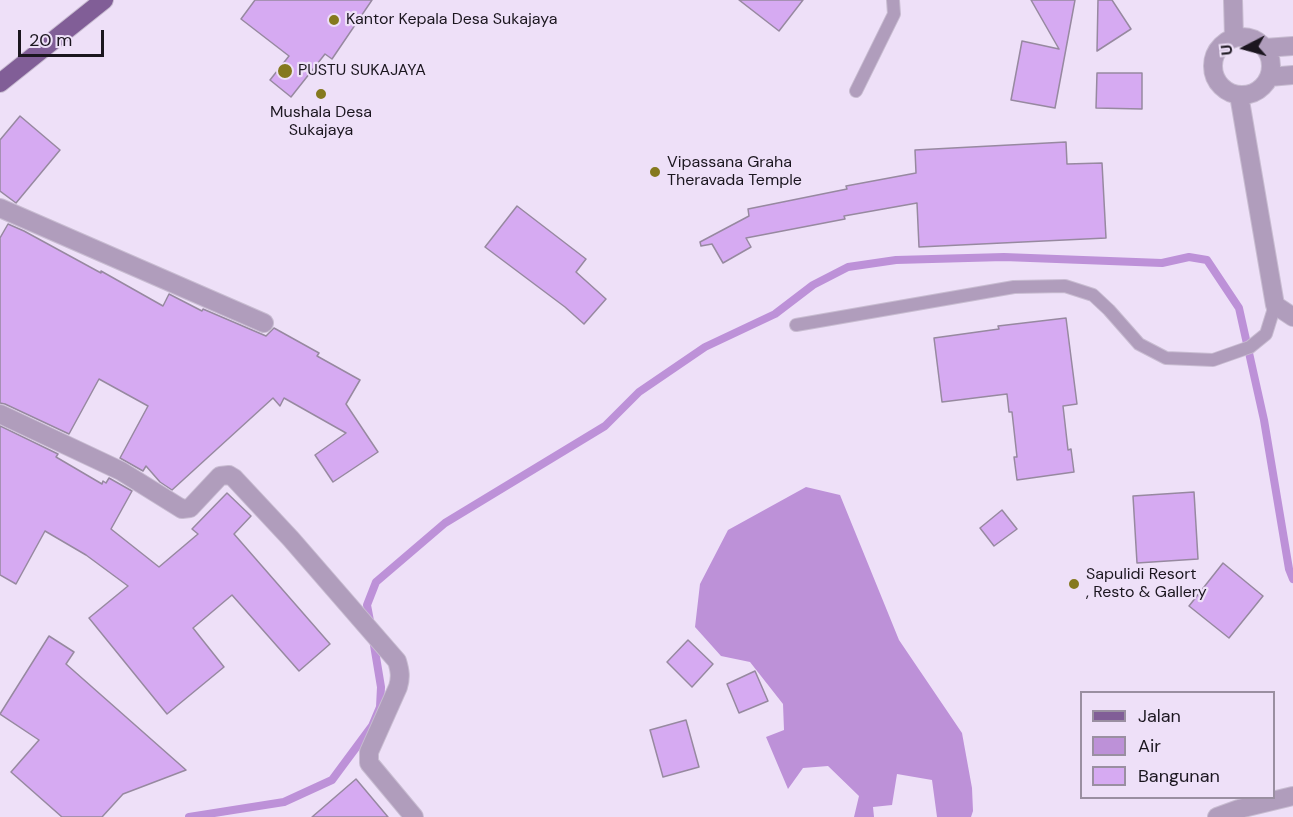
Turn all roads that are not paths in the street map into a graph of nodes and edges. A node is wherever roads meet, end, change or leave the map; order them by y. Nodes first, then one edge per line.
1 (104, 0) edge
2 (893, 0) edge
3 (1233, 0) edge
4 (1234, 38) junction
5 (1293, 46) edge
6 (1265, 48) junction
7 (1293, 75) edge
8 (1269, 77) junction
9 (0, 82) edge
10 (855, 91) dead end
11 (1239, 95) junction
12 (0, 208) edge
13 (1275, 305) junction
14 (1293, 317) edge
15 (264, 323) dead end
16 (796, 325) dead end
17 (0, 414) edge
18 (1293, 796) edge
19 (414, 817) edge
20 (1217, 817) edge

1 - 9 main road
2 - 10 lane
3 - 4 street
4 - 6 street
4 - 11 street
5 - 6 street
6 - 8 street
7 - 8 street
8 - 11 street
11 - 13 street
12 - 15 street
13 - 14 street
13 - 16 lane
17 - 19 street
18 - 20 street

